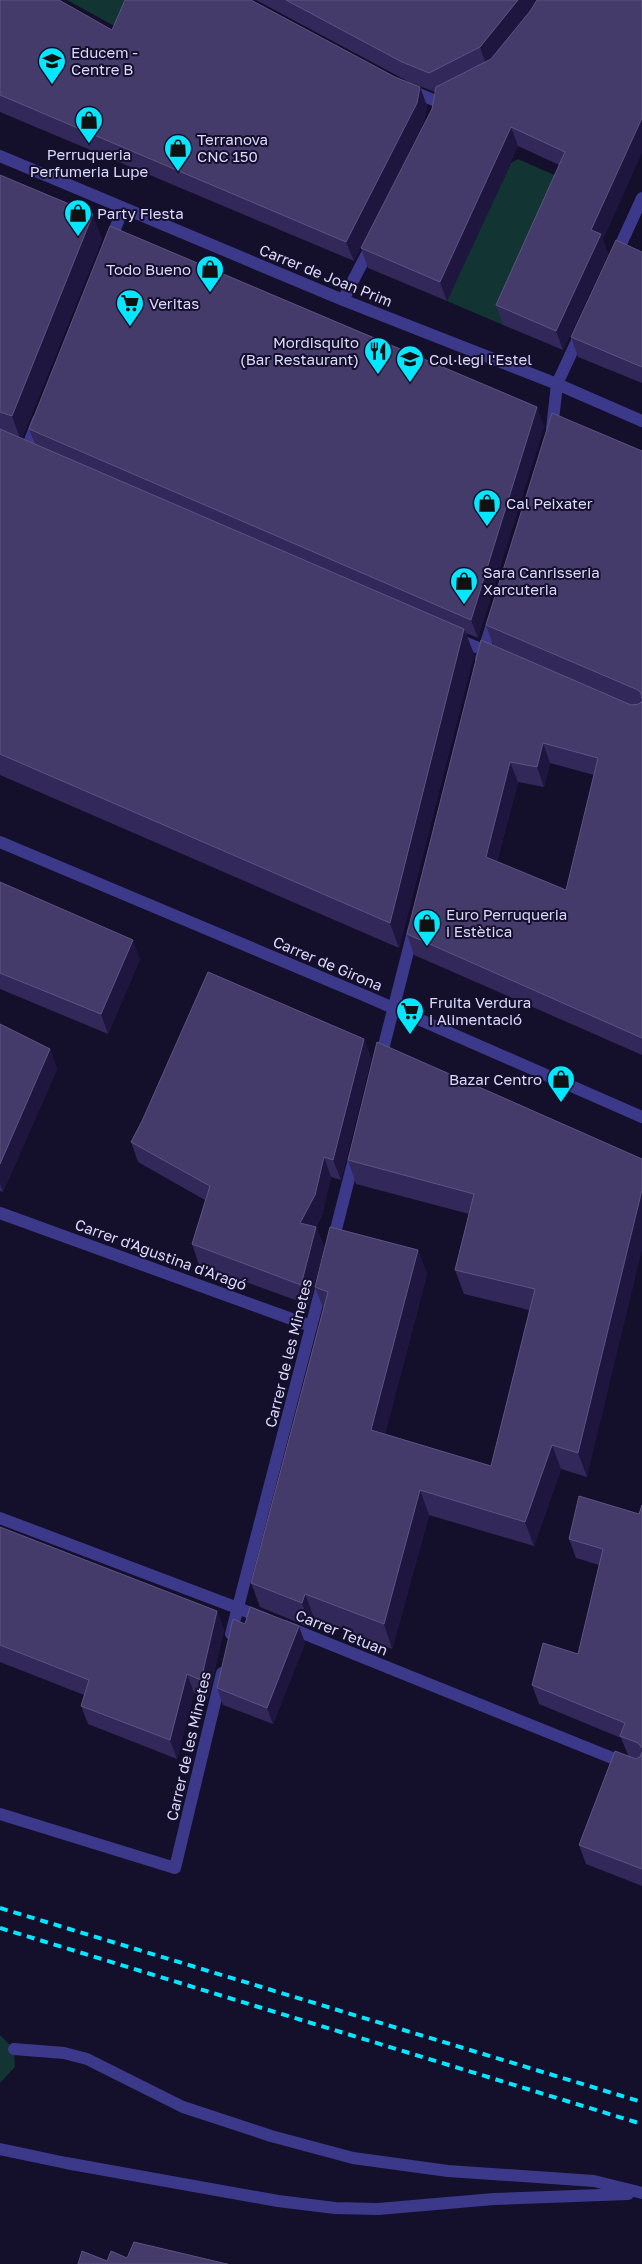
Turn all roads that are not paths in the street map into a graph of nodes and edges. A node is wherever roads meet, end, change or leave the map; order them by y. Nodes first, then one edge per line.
1 (397, 84) edge
2 (433, 117) edge
3 (0, 156) edge
4 (642, 198) edge
5 (123, 209) junction
6 (379, 230) edge
7 (105, 254) edge
8 (610, 269) edge
9 (343, 300) junction
10 (586, 322) edge
11 (557, 384) junction
12 (44, 406) edge
13 (642, 421) edge
14 (549, 439) edge
15 (26, 451) edge
16 (498, 604) edge
17 (447, 634) edge
18 (483, 650) junction
19 (501, 658) edge
20 (478, 670) edge
21 (0, 842) edge
22 (418, 912) edge
23 (393, 1009) junction
24 (377, 1071) edge
25 (642, 1117) edge
26 (358, 1146) edge
27 (0, 1213) edge
28 (311, 1326) junction
29 (0, 1518) edge
30 (238, 1607) junction
31 (228, 1646) edge
32 (224, 1665) edge
33 (642, 1770) edge
34 (0, 1814) edge
35 (14, 2049) dead end
36 (0, 2149) edge
37 (641, 2193) edge

1 - 2 street
3 - 5 street, Carrer de Joan Prim
4 - 8 street
5 - 7 street
5 - 9 street, Carrer de Joan Prim
6 - 9 street
9 - 11 street, Carrer de Joan Prim
10 - 11 street
11 - 13 street, Carrer de Joan Prim
11 - 14 street
12 - 15 street
16 - 18 street
17 - 18 street
18 - 19 street
18 - 20 street
21 - 23 street, Carrer de Girona
22 - 23 street
23 - 24 street
23 - 25 street, Carrer de Girona
26 - 28 street, Carrer de les Minetes
27 - 28 street, Carrer d'Agustina d'Aragó
28 - 30 street, Carrer de les Minetes
29 - 30 street, Carrer Tetuan
30 - 31 street, Carrer de les Minetes
30 - 33 street, Carrer Tetuan
32 - 34 street, Carrer de les Minetes
35 - 37 street
36 - 37 street

